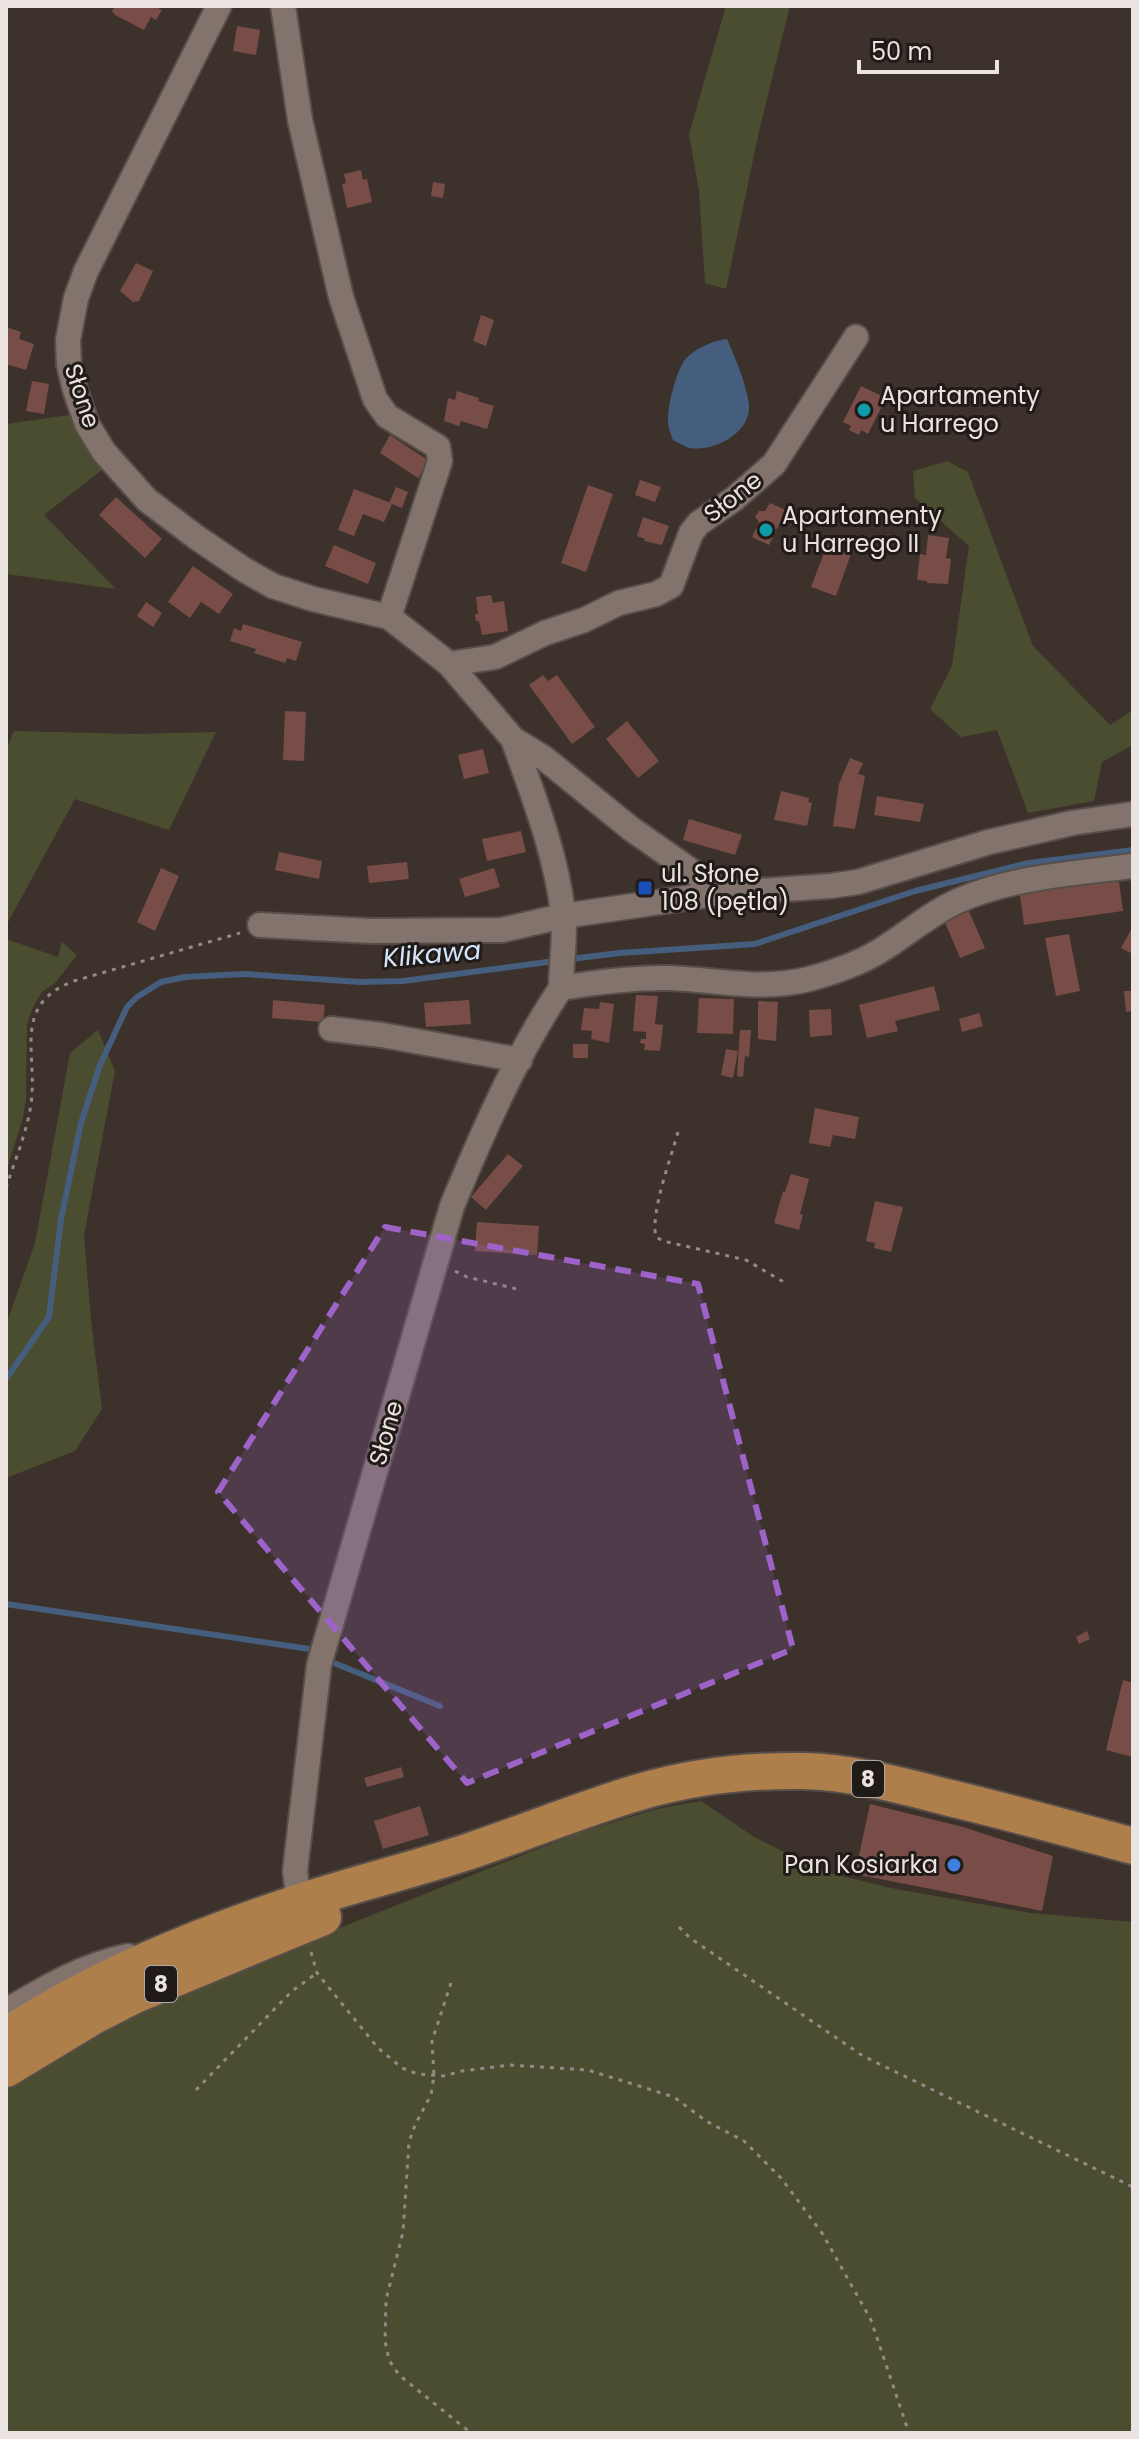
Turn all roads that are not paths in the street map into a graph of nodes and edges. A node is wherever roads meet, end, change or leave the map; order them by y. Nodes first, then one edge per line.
1 (219, 6) edge
2 (283, 6) edge
3 (856, 337) dead end
4 (389, 617) junction
5 (449, 664) junction
6 (513, 739) junction
7 (1133, 814) edge
8 (1133, 866) edge
9 (715, 894) junction
10 (260, 925) road end
11 (563, 927) junction
12 (561, 979) junction
13 (331, 1029) dead end
14 (520, 1060) junction
15 (1133, 1846) edge
16 (306, 1927) junction
17 (158, 1955) junction
18 (6, 2011) edge
19 (6, 2036) edge
20 (6, 2069) edge

1 - 4 street, Słone
2 - 4 street
3 - 5 street, Słone
4 - 5 street, Słone
5 - 6 street, Słone
6 - 9 street, Słone
6 - 11 street, Słone
7 - 9 street
8 - 12 street
9 - 11 street
10 - 11 street
11 - 12 street, Słone
12 - 14 street, Słone
13 - 14 street
14 - 16 street, Słone
15 - 16 highway, 8
16 - 17 highway, 8
16 - 20 highway, 8
17 - 18 street
17 - 19 highway, 8

